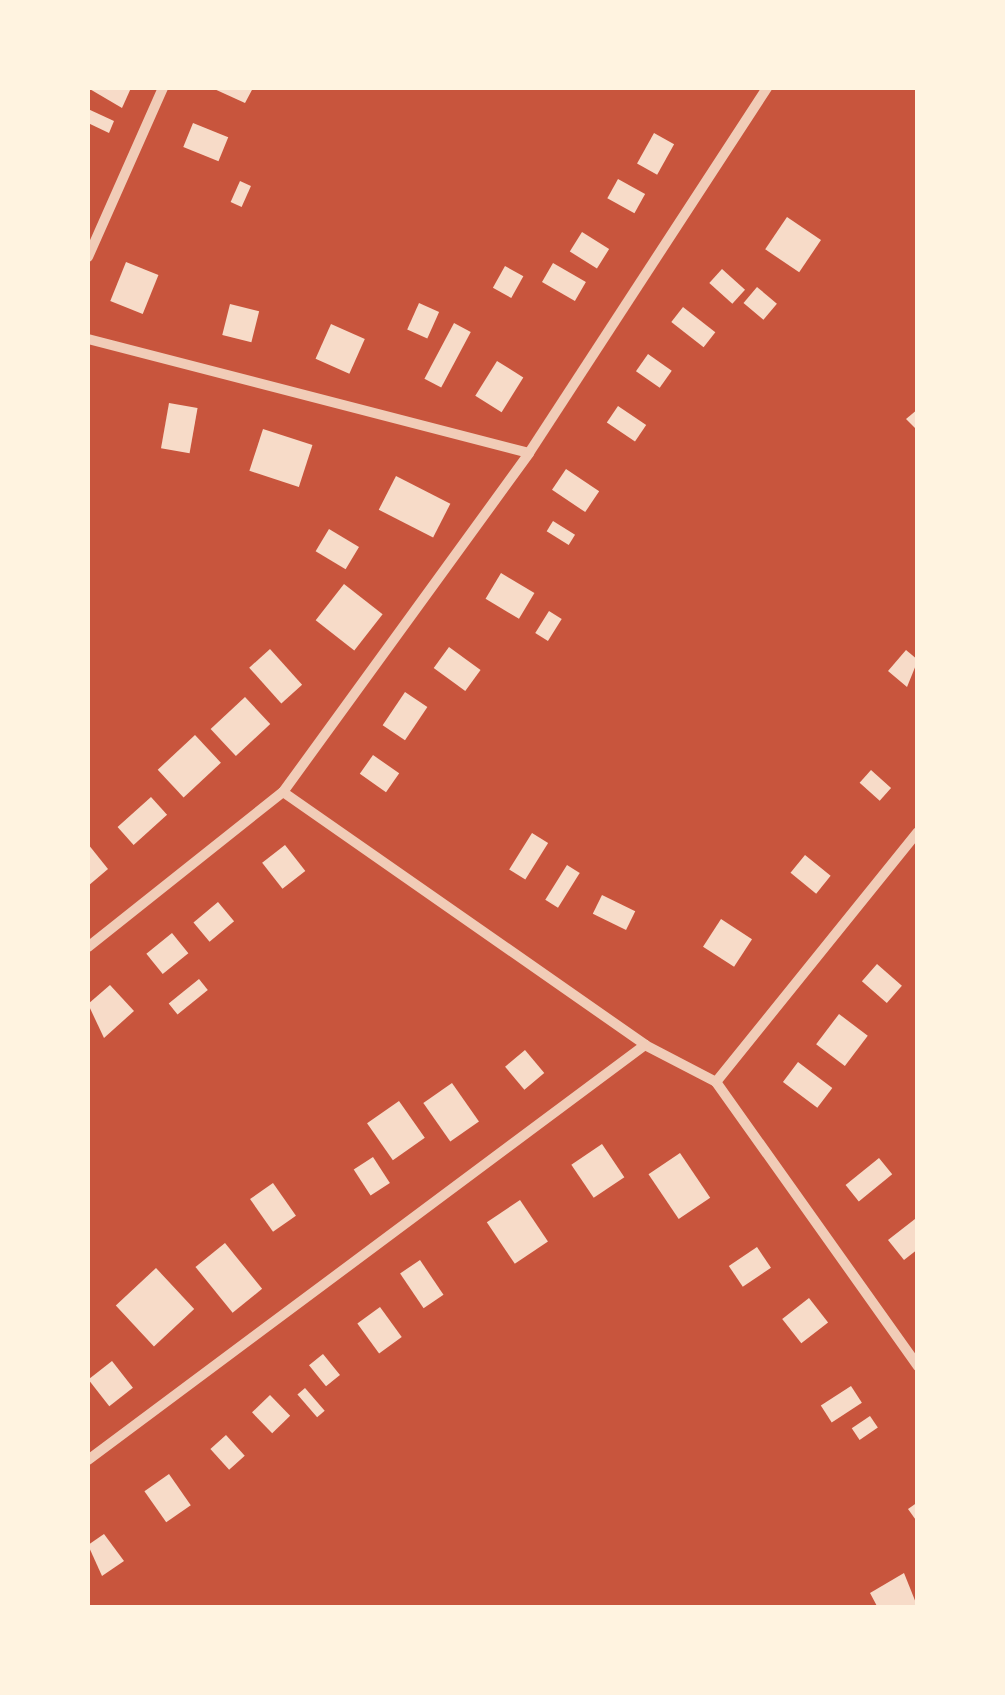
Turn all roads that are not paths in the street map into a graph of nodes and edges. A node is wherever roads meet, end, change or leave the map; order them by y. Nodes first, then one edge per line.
1 (163, 88) edge
2 (767, 88) edge
3 (88, 257) edge
4 (88, 340) edge
5 (528, 454) junction
6 (282, 792) junction
7 (918, 832) edge
8 (88, 947) edge
9 (645, 1045) junction
10 (716, 1082) junction
11 (918, 1366) edge
12 (88, 1460) edge

1 - 3 street
2 - 5 street
4 - 5 street
5 - 6 street
6 - 8 street
6 - 9 street
7 - 10 street
9 - 10 street
9 - 12 street
10 - 11 street

